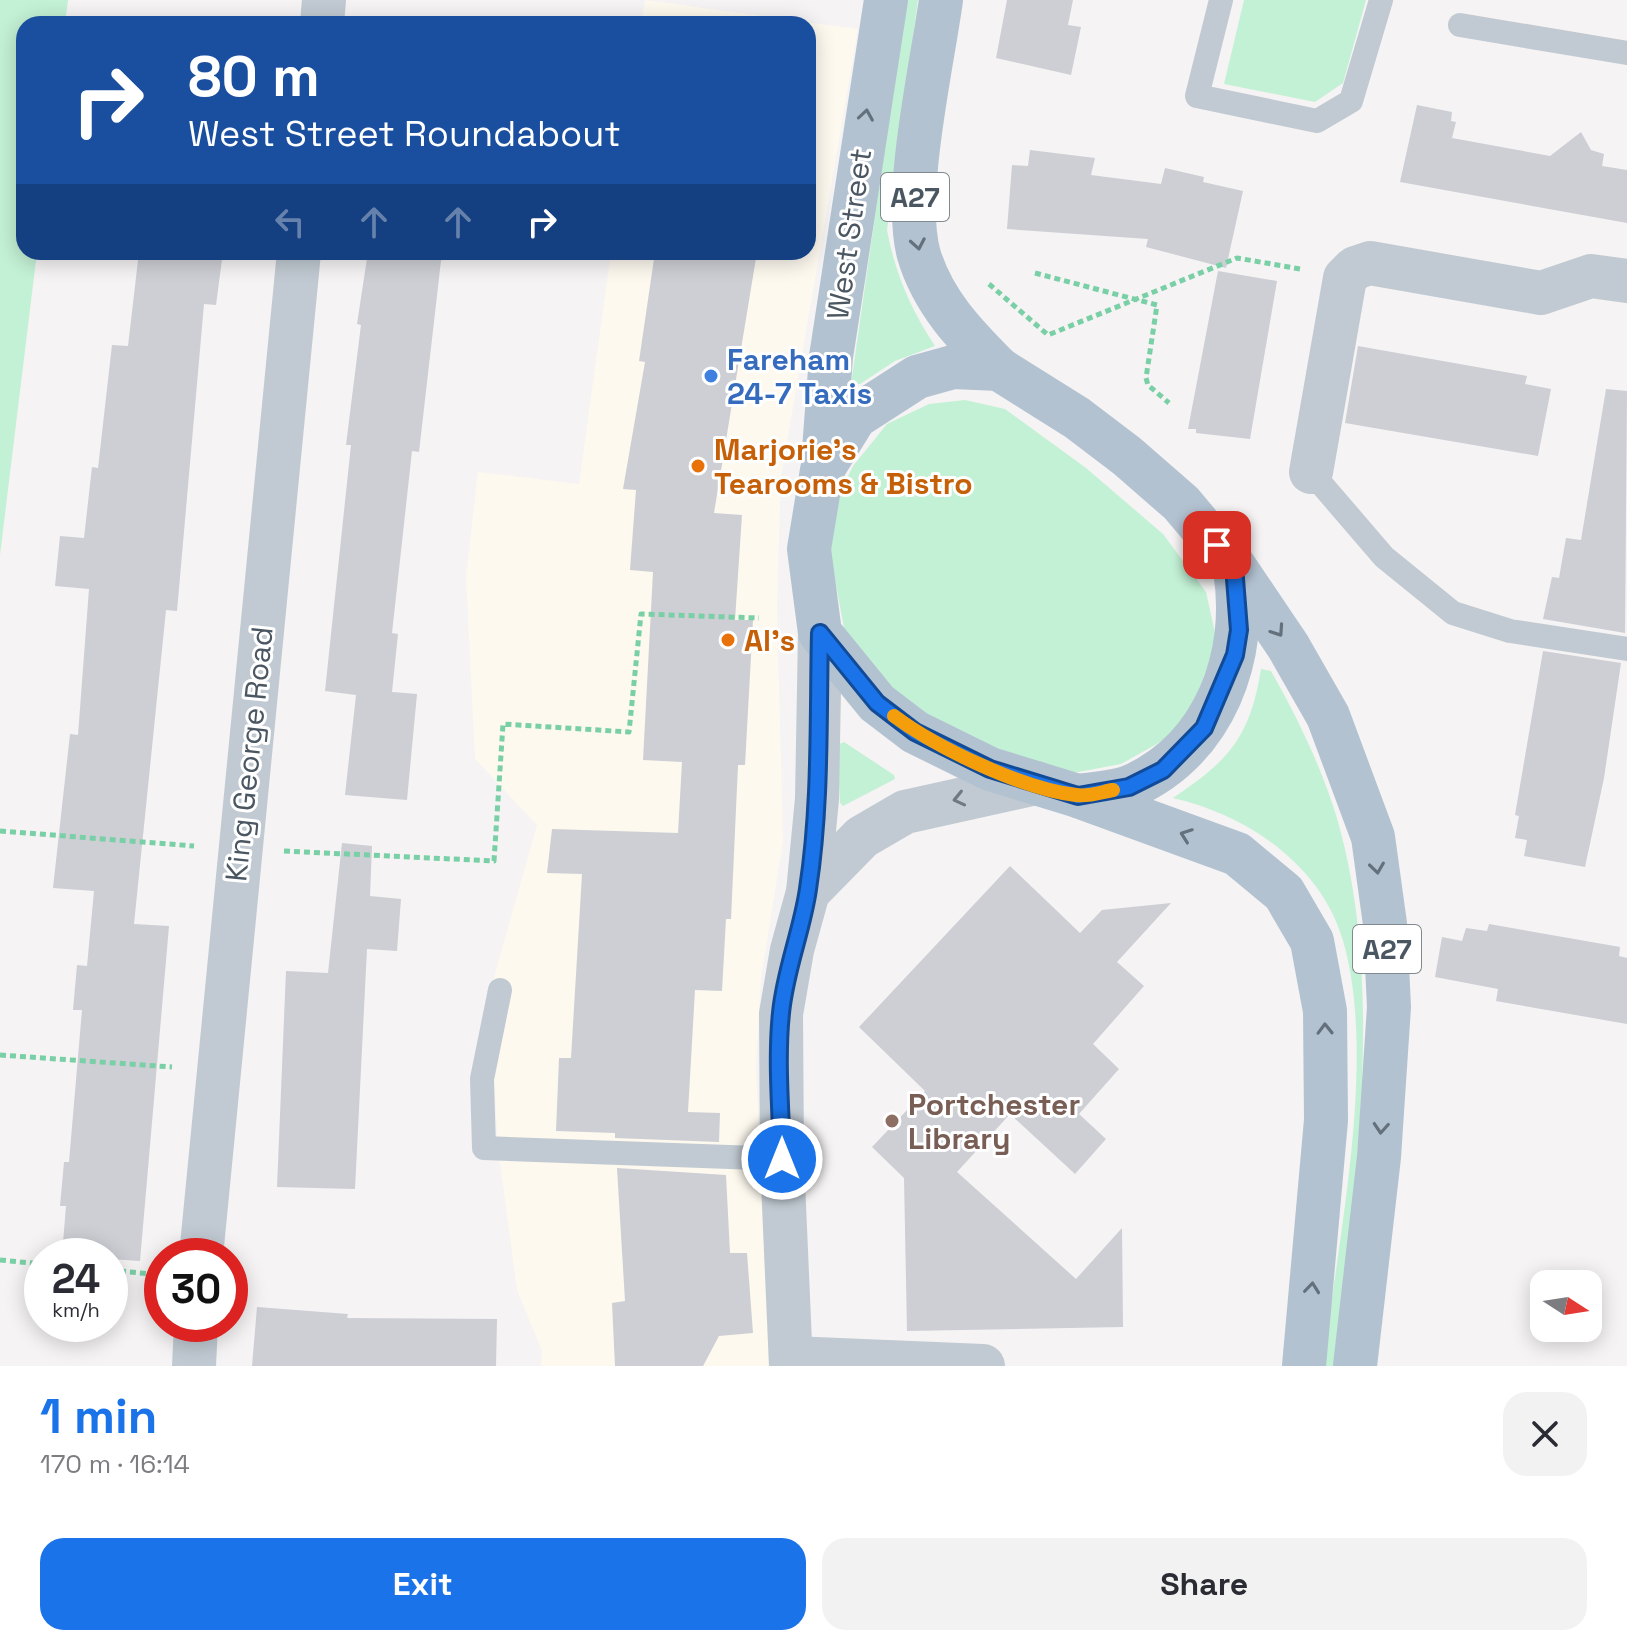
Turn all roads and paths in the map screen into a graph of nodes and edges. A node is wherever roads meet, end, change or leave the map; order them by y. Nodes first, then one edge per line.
1 (886, 0) edge
2 (941, 0) edge
3 (1221, 0) edge
4 (1381, 0) edge
5 (1460, 25) dead end
6 (1627, 53) edge
7 (298, 260) edge
8 (1035, 273) dead end
9 (1345, 278) junction
10 (1627, 281) edge
11 (989, 284) dead end
12 (1158, 289) junction
13 (1135, 299) junction
14 (1157, 305) junction
15 (999, 369) junction
16 (1169, 403) dead end
17 (822, 470) junction
18 (1311, 472) joint
19 (1234, 566) junction
20 (759, 618) dead end
21 (820, 633) junction
22 (1627, 649) edge
23 (1036, 783) junction
24 (1078, 796) junction
25 (0, 831) edge
26 (240, 849) junction
27 (808, 892) junction
28 (500, 990) dead end
29 (0, 1055) edge
30 (217, 1070) junction
31 (782, 1159) junction
32 (203, 1238) edge
33 (0, 1260) edge
34 (24, 1262) edge
35 (195, 1342) edge
36 (791, 1362) edge
37 (194, 1366) edge
38 (983, 1366) edge
39 (1304, 1366) edge
40 (1355, 1366) edge

17 -> 1 main road, West Street / A27
2 -> 15 main road, West Street / A27
3 - 4 lane
5 - 6 lane
7 - 26 street, King George Road
8 - 13 path
9 - 10 street
9 - 12 path
9 - 18 street
11 - 13 path
12 - 13 path
12 - 14 path
13 - 14 path
14 - 16 path
15 - 17 main road
15 - 19 main road, West Street
17 - 21 main road, West Street
18 - 22 lane
19 - 24 main road
19 -> 40 main road, A27
20 - 26 path
21 - 23 main road
21 - 27 street
23 - 24 main road
23 -> 27 street
39 -> 24 main road, A27
25 - 26 path
26 - 30 street, King George Road
27 - 31 street
28 - 31 lane
29 - 30 path
30 - 32 street, King George Road
31 - 36 street
33 - 34 path
35 - 37 street
36 - 38 street

